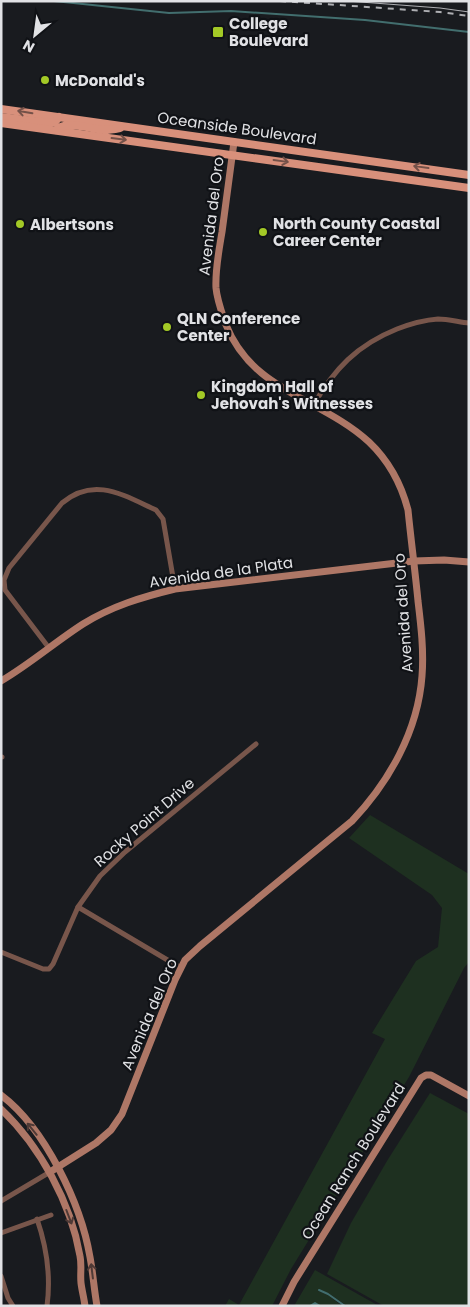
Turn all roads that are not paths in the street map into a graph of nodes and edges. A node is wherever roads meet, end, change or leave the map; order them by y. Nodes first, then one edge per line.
1 (1, 109) edge
2 (1, 117) edge
3 (59, 117) junction
4 (1, 123) edge
5 (130, 126) junction
6 (56, 130) junction
7 (234, 142) junction
8 (232, 155) junction
9 (469, 174) edge
10 (469, 188) edge
11 (469, 323) edge
12 (313, 406) junction
13 (414, 561) junction
14 (469, 562) edge
15 (175, 589) junction
16 (49, 648) junction
17 (1, 682) edge
18 (256, 744) dead end
19 (78, 907) junction
20 (1, 952) edge
21 (181, 968) junction
22 (1, 1095) edge
23 (469, 1096) edge
24 (1, 1109) edge
25 (58, 1167) junction
26 (50, 1172) junction
27 (1, 1201) edge
28 (51, 1214) dead end
29 (37, 1220) junction
30 (1, 1233) edge
31 (1, 1276) edge
32 (13, 1306) edge
33 (48, 1306) edge
34 (85, 1306) edge
35 (97, 1306) edge
36 (282, 1306) edge

3 -> 1 main road, Oceanside Boulevard
2 - 3 main road
3 - 5 main road, Oceanside Boulevard
4 - 6 main road, Oceanside Boulevard
5 - 6 main road
5 - 7 main road, Oceanside Boulevard
6 -> 8 main road, Oceanside Boulevard
7 - 8 street, Avenida del Oro
9 -> 7 main road, Oceanside Boulevard
8 -> 10 main road, Oceanside Boulevard
8 - 12 street, Avenida del Oro
11 - 12 street
12 - 13 street, Avenida del Oro
13 - 14 street, Avenida de la Plata
13 - 15 street, Avenida de la Plata
13 - 21 street, Avenida del Oro
15 - 16 street, Avenida de la Plata
15 - 16 street
16 - 17 street, Avenida de la Plata
18 - 19 street, Rocky Point Drive
19 - 20 street, Rocky Point Drive
19 - 21 street
21 - 25 street, Avenida del Oro
25 -> 22 street
23 - 36 street, Ocean Ranch Boulevard
24 - 26 street
25 - 26 street, Avenida del Oro
35 -> 25 street
26 - 27 street
26 -> 34 street
28 - 29 street
29 - 30 street
29 - 33 street
31 - 32 street

